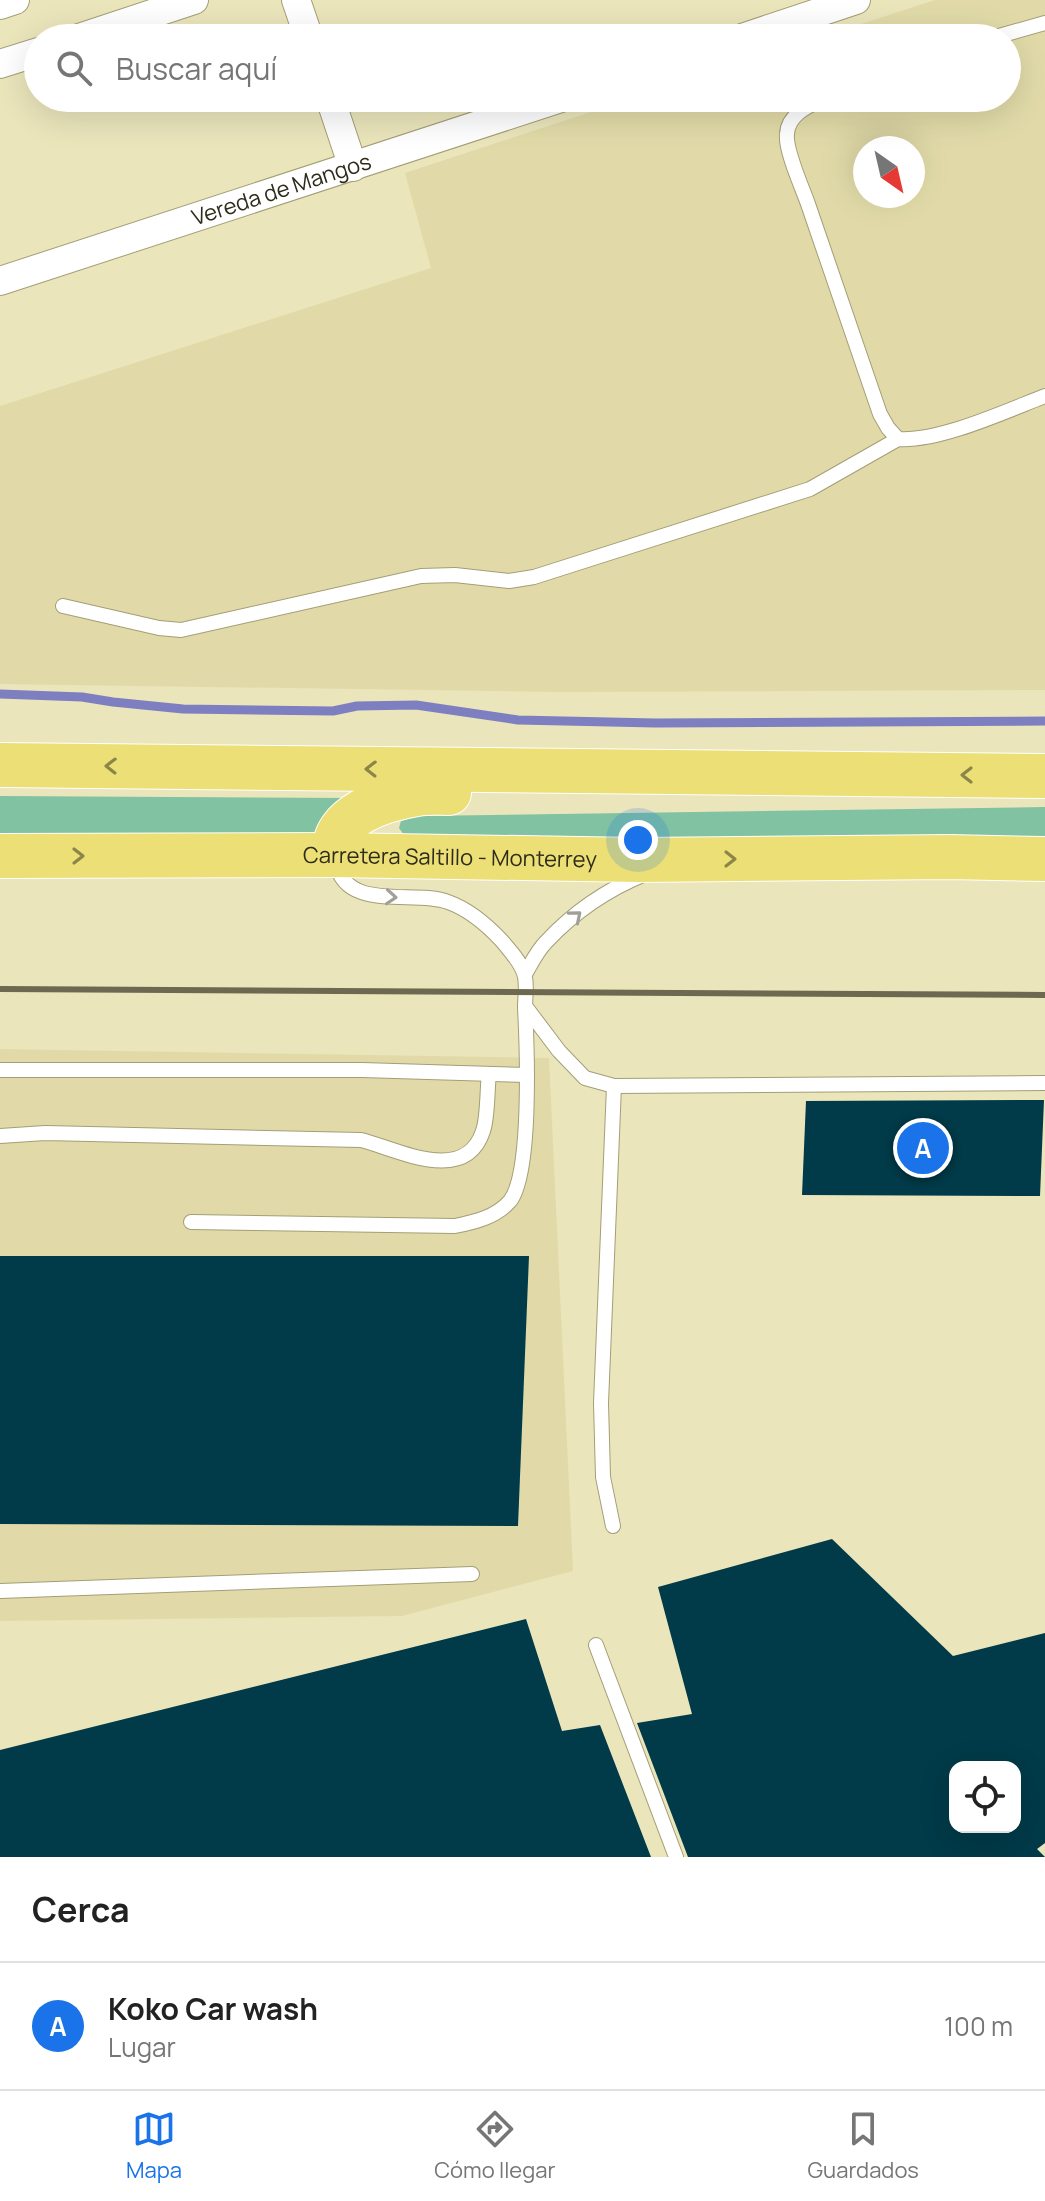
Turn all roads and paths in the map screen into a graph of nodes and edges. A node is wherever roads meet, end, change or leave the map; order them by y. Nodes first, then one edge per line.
1 (15, 0) edge
2 (194, 0) edge
3 (296, 0) edge
4 (856, 0) edge
5 (0, 5) edge
6 (1045, 23) edge
7 (121, 24) edge
8 (304, 24) edge
9 (784, 24) edge
10 (1021, 30) edge
11 (24, 56) edge
12 (0, 64) edge
13 (335, 112) edge
14 (519, 112) edge
15 (800, 112) edge
16 (353, 167) junction
17 (0, 281) edge
18 (1045, 396) edge
19 (898, 439) junction
20 (63, 606) dead end
21 (0, 765) edge
22 (830, 774) junction
23 (1045, 776) edge
24 (1045, 848) edge
25 (335, 855) junction
26 (0, 856) edge
27 (949, 857) junction
28 (687, 859) junction
29 (1045, 859) edge
30 (525, 974) junction
31 (525, 1006) junction
32 (0, 1070) edge
33 (489, 1074) junction
34 (527, 1075) junction
35 (1045, 1083) edge
36 (614, 1086) junction
37 (0, 1136) edge
38 (191, 1222) dead end
39 (613, 1526) dead end
40 (472, 1574) dead end
41 (0, 1591) edge
42 (596, 1645) dead end
43 (676, 1857) edge

1 - 5 street
2 - 7 street
3 - 8 street
4 - 9 street
6 - 10 lane
11 - 12 street
13 - 16 street
14 - 16 street, Vereda de Mangos
15 - 19 lane
16 - 17 street, Vereda de Mangos
18 - 19 lane
19 - 20 lane
22 -> 21 main road
23 -> 22 main road
22 - 25 main road
24 - 27 main road
26 -> 25 main road, Carretera Saltillo - Monterrey
25 - 28 main road, Carretera Saltillo - Monterrey
25 -> 30 lane
28 -> 27 main road, Carretera Saltillo - Monterrey
27 - 29 main road, Carretera Saltillo - Monterrey
30 -> 28 lane
30 - 31 lane
31 - 34 lane
31 - 36 lane
32 - 33 lane
33 - 34 lane
33 - 37 lane
34 - 38 lane
35 - 36 lane
36 - 39 lane
40 - 41 lane
42 - 43 lane

